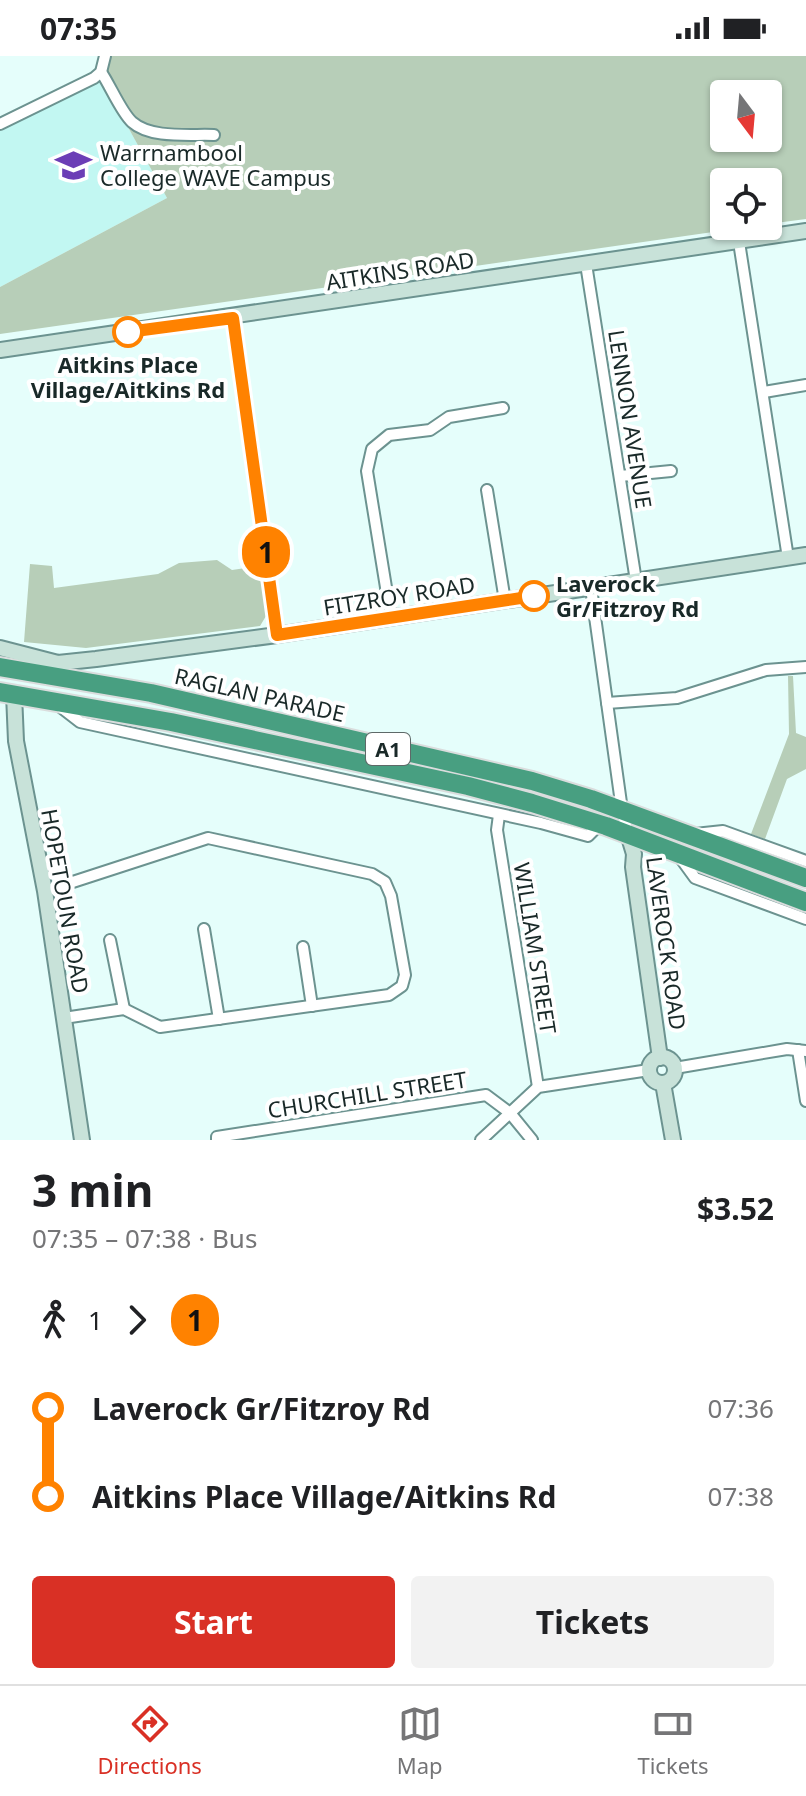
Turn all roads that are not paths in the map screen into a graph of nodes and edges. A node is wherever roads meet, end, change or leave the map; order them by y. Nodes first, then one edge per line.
1 (105, 56) edge
2 (101, 72) junction
3 (0, 124) edge
4 (214, 135) dead end
5 (806, 231) edge
6 (782, 233) edge
7 (720, 240) edge
8 (743, 240) edge
9 (586, 264) junction
10 (233, 318) junction
11 (0, 350) edge
12 (806, 385) edge
13 (764, 392) junction
14 (503, 408) dead end
15 (671, 471) dead end
16 (620, 476) junction
17 (487, 490) dead end
18 (806, 555) edge
19 (788, 558) junction
20 (636, 581) junction
21 (591, 588) junction
22 (505, 601) junction
23 (391, 618) junction
24 (277, 635) junction
25 (0, 648) edge
26 (806, 667) edge
27 (6, 668) edge
28 (7, 693) edge
29 (51, 699) junction
30 (607, 703) junction
31 (622, 810) junction
32 (499, 815) junction
33 (600, 824) junction
34 (628, 834) junction
35 (689, 834) junction
36 (678, 855) junction
37 (806, 861) edge
38 (806, 878) edge
39 (45, 891) junction
40 (806, 902) edge
41 (806, 919) edge
42 (204, 929) dead end
43 (110, 940) dead end
44 (303, 947) dead end
45 (312, 1006) junction
46 (124, 1009) junction
47 (64, 1018) junction
48 (219, 1019) junction
49 (802, 1050) edge
50 (660, 1058) junction
51 (675, 1068) junction
52 (649, 1070) junction
53 (663, 1083) junction
54 (538, 1087) junction
55 (806, 1101) edge
56 (510, 1113) junction
57 (217, 1139) edge
58 (82, 1140) edge
59 (481, 1140) edge
60 (532, 1140) edge
61 (673, 1140) edge

1 - 2 street
2 - 3 street
2 - 4 street
5 - 6 street, AITKINS ROAD
7 - 9 street, AITKINS ROAD
8 - 13 street
9 - 10 street, AITKINS ROAD
9 - 16 street, LENNON AVENUE
10 - 11 street, AITKINS ROAD
10 - 24 street
12 - 13 street
13 - 19 street
14 - 23 street
15 - 16 street
16 - 20 street, LENNON AVENUE
17 - 22 street
18 - 19 street, FITZROY ROAD
19 - 20 street, FITZROY ROAD
20 - 21 street, FITZROY ROAD
21 - 22 street, FITZROY ROAD
21 - 30 street
22 - 23 street, FITZROY ROAD
23 - 24 street, FITZROY ROAD
24 - 25 street, FITZROY ROAD
26 - 30 street
27 - 28 street, HOPETOUN ROAD
27 - 31 highway, RAGLAN PARADE / A1
28 - 29 highway, RAGLAN PARADE / A1
28 - 39 street, HOPETOUN ROAD
29 - 32 street, RAGLAN PARADE
29 - 33 highway, RAGLAN PARADE / A1
30 - 31 street
31 - 34 street
31 - 35 highway, RAGLAN PARADE / A1
32 - 33 street, RAGLAN PARADE
32 - 54 street, WILLIAM STREET
33 - 34 highway, RAGLAN PARADE / A1
34 - 36 highway, RAGLAN PARADE / A1
34 - 50 street, LAVEROCK ROAD
35 - 37 street, RAGLAN PARADE
35 - 38 highway, RAGLAN PARADE / A1
36 - 40 highway, RAGLAN PARADE / A1
36 - 41 street, RAGLAN PARADE
39 - 45 street
39 - 47 street, HOPETOUN ROAD
42 - 48 street
43 - 46 street
44 - 45 street
45 - 48 street
46 - 47 street
46 - 48 street
47 - 58 street, HOPETOUN ROAD
49 - 51 street
49 - 55 street
50 - 51 street
50 - 52 street
51 - 53 street
52 - 53 street
52 - 54 street
53 - 61 street
54 - 56 street
56 - 57 street, CHURCHILL STREET
56 - 59 street
56 - 60 street

